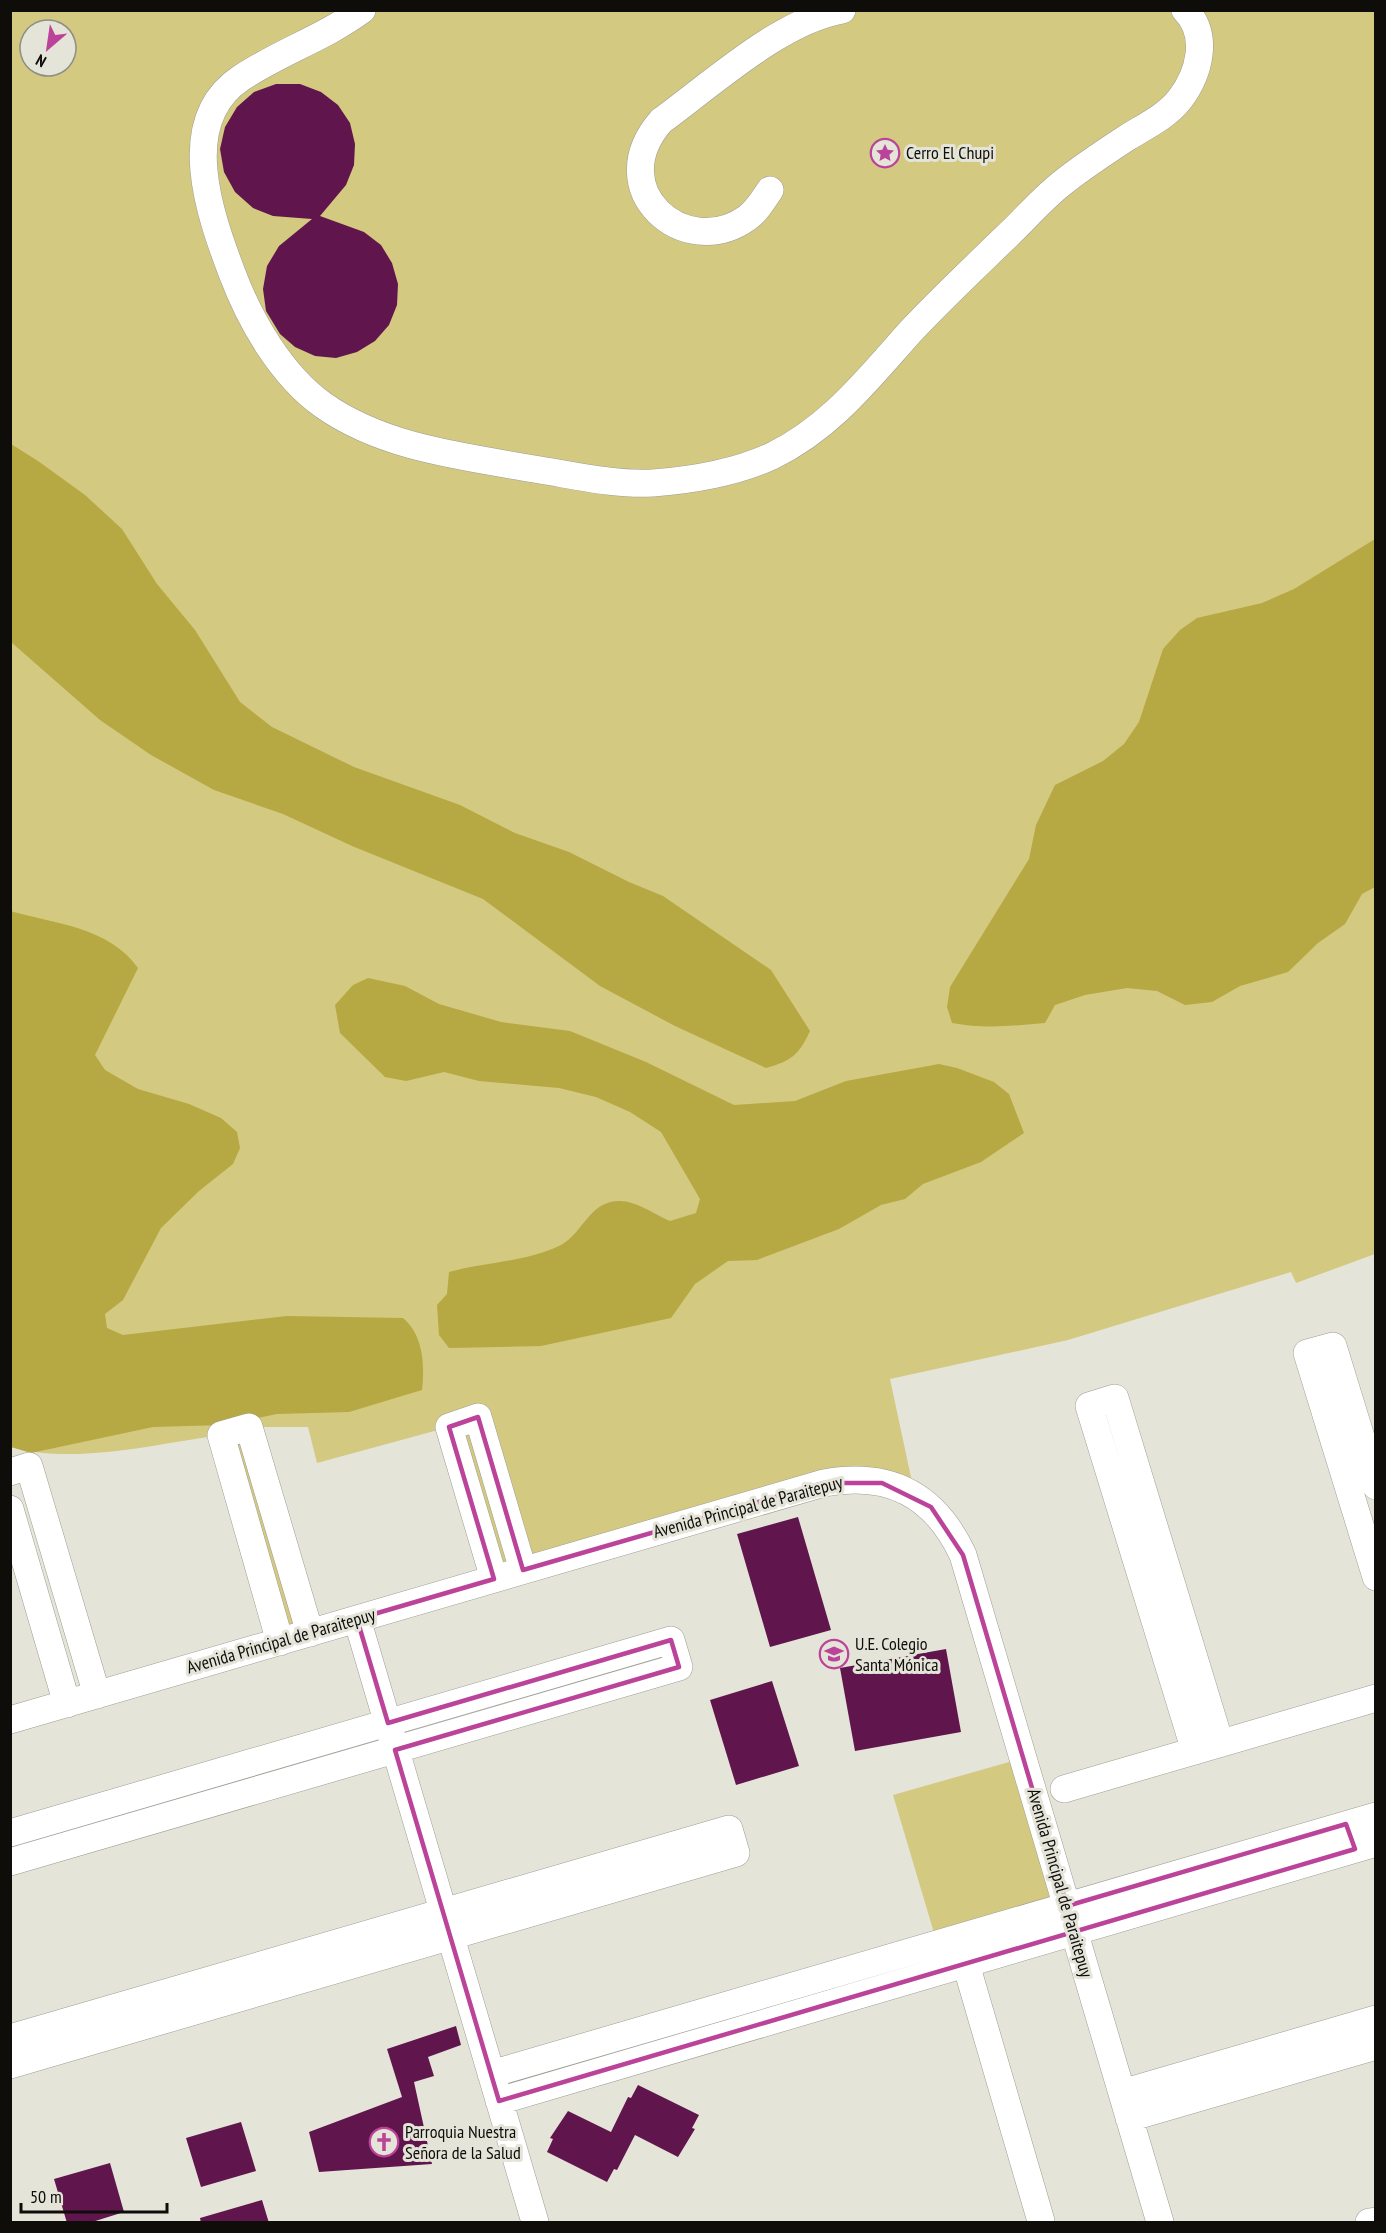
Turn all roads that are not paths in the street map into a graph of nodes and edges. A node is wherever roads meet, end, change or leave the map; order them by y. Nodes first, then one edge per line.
1 (362, 10) edge
2 (842, 10) edge
3 (1185, 10) edge
4 (770, 190) dead end
5 (10, 1472) edge
6 (1376, 1486) edge
7 (10, 1509) edge
8 (523, 1570) junction
9 (1376, 1577) edge
10 (494, 1579) junction
11 (357, 1619) junction
12 (310, 1633) junction
13 (280, 1642) junction
14 (97, 1695) junction
15 (1376, 1698) edge
16 (67, 1704) junction
17 (10, 1720) edge
18 (388, 1723) junction
19 (1207, 1747) junction
20 (395, 1750) junction
21 (1064, 1789) dead end
22 (1376, 1816) edge
23 (1346, 1824) junction
24 (10, 1833) edge
25 (1365, 1846) edge
26 (10, 1862) edge
27 (1067, 1906) junction
28 (447, 1924) junction
29 (1074, 1932) junction
30 (958, 1938) junction
31 (965, 1964) junction
32 (776, 1991) junction
33 (784, 2017) junction
34 (1376, 2019) edge
35 (10, 2038) edge
36 (1376, 2046) edge
37 (10, 2065) edge
38 (491, 2074) junction
39 (499, 2101) junction
40 (1125, 2106) junction
41 (1376, 2221) edge
42 (1041, 2222) edge
43 (535, 2223) edge
44 (1160, 2223) edge
45 (1369, 2223) edge

1 - 3 street
2 - 4 street
5 - 14 street
6 - 9 street
7 - 16 street
8 - 10 street, Avenida Principal de Paraitepuy
8 - 10 street
8 - 27 street, Avenida Principal de Paraitepuy
10 - 11 street, Avenida Principal de Paraitepuy
11 - 12 street, Avenida Principal de Paraitepuy
11 - 18 street
12 - 13 street, Avenida Principal de Paraitepuy
12 - 13 street
13 - 14 street, Avenida Principal de Paraitepuy
14 - 16 street, Avenida Principal de Paraitepuy
15 - 19 street
16 - 17 street, Avenida Principal de Paraitepuy
18 - 20 street
18 - 20 street
18 - 24 street
19 - 19 street
19 - 21 street
20 - 26 street
20 - 28 street
22 - 23 street
23 - 25 street
23 - 27 street
25 - 29 street
27 - 29 street, Avenida Principal de Paraitepuy
27 - 30 street
28 - 28 street
28 - 35 street
28 - 37 street
28 - 38 street
29 - 31 street
29 - 40 street, Avenida Principal de Paraitepuy
30 - 31 street
30 - 32 street
31 - 33 street
31 - 42 street
32 - 33 street
32 - 38 street
33 - 39 street
34 - 40 street
36 - 40 street
38 - 39 street
39 - 43 street
40 - 44 street, Avenida Principal de Paraitepuy
41 - 45 street

